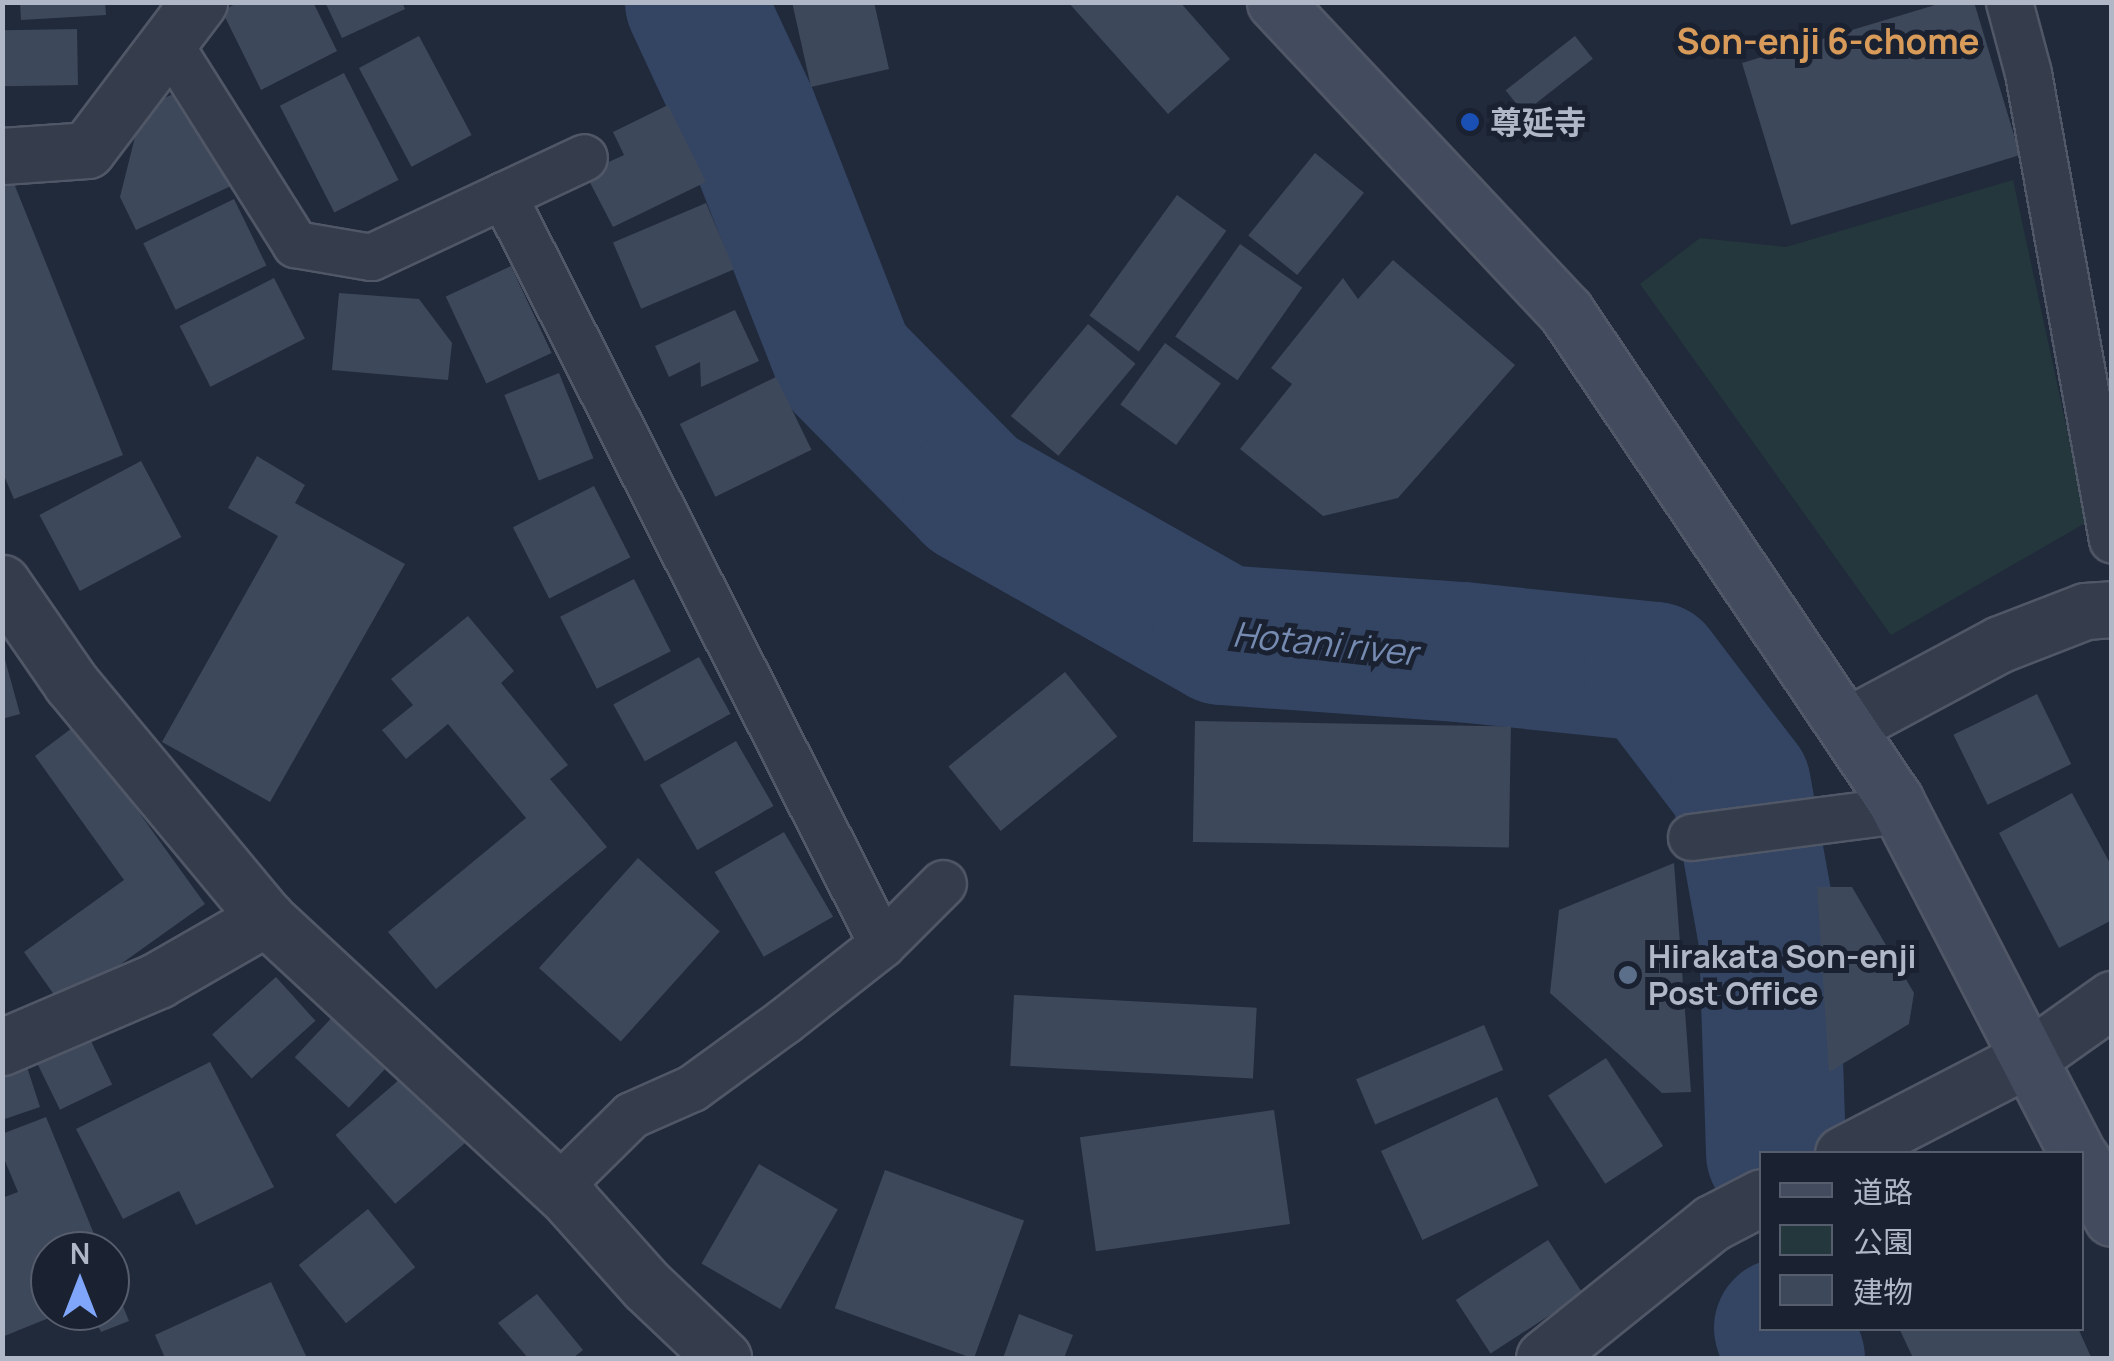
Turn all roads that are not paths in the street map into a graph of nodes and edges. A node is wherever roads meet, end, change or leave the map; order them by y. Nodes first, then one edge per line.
1 (1275, 2) edge
2 (2009, 2) edge
3 (184, 22) edge
4 (2, 156) edge
5 (584, 157) dead end
6 (503, 195) junction
7 (2112, 540) edge
8 (2, 583) edge
9 (2112, 609) edge
10 (1847, 726) junction
11 (1900, 810) junction
12 (1691, 837) dead end
13 (943, 883) dead end
14 (266, 918) junction
15 (882, 944) junction
16 (2112, 998) edge
17 (2, 1047) edge
18 (2029, 1058) junction
19 (1849, 1151) edge
20 (2077, 1151) edge
21 (2084, 1165) edge
22 (557, 1188) junction
23 (1759, 1199) edge
24 (2112, 1218) edge
25 (723, 1358) edge
26 (1544, 1358) edge

1 - 10 street
2 - 7 lane
3 - 4 street
3 - 6 lane
5 - 6 lane
6 - 15 lane
8 - 14 street
9 - 10 street
10 - 11 street
11 - 12 lane
11 - 18 street
13 - 15 lane
14 - 17 street
14 - 22 street
15 - 22 lane
16 - 18 street
18 - 19 street
18 - 20 street
21 - 24 street
22 - 25 street
23 - 26 street

